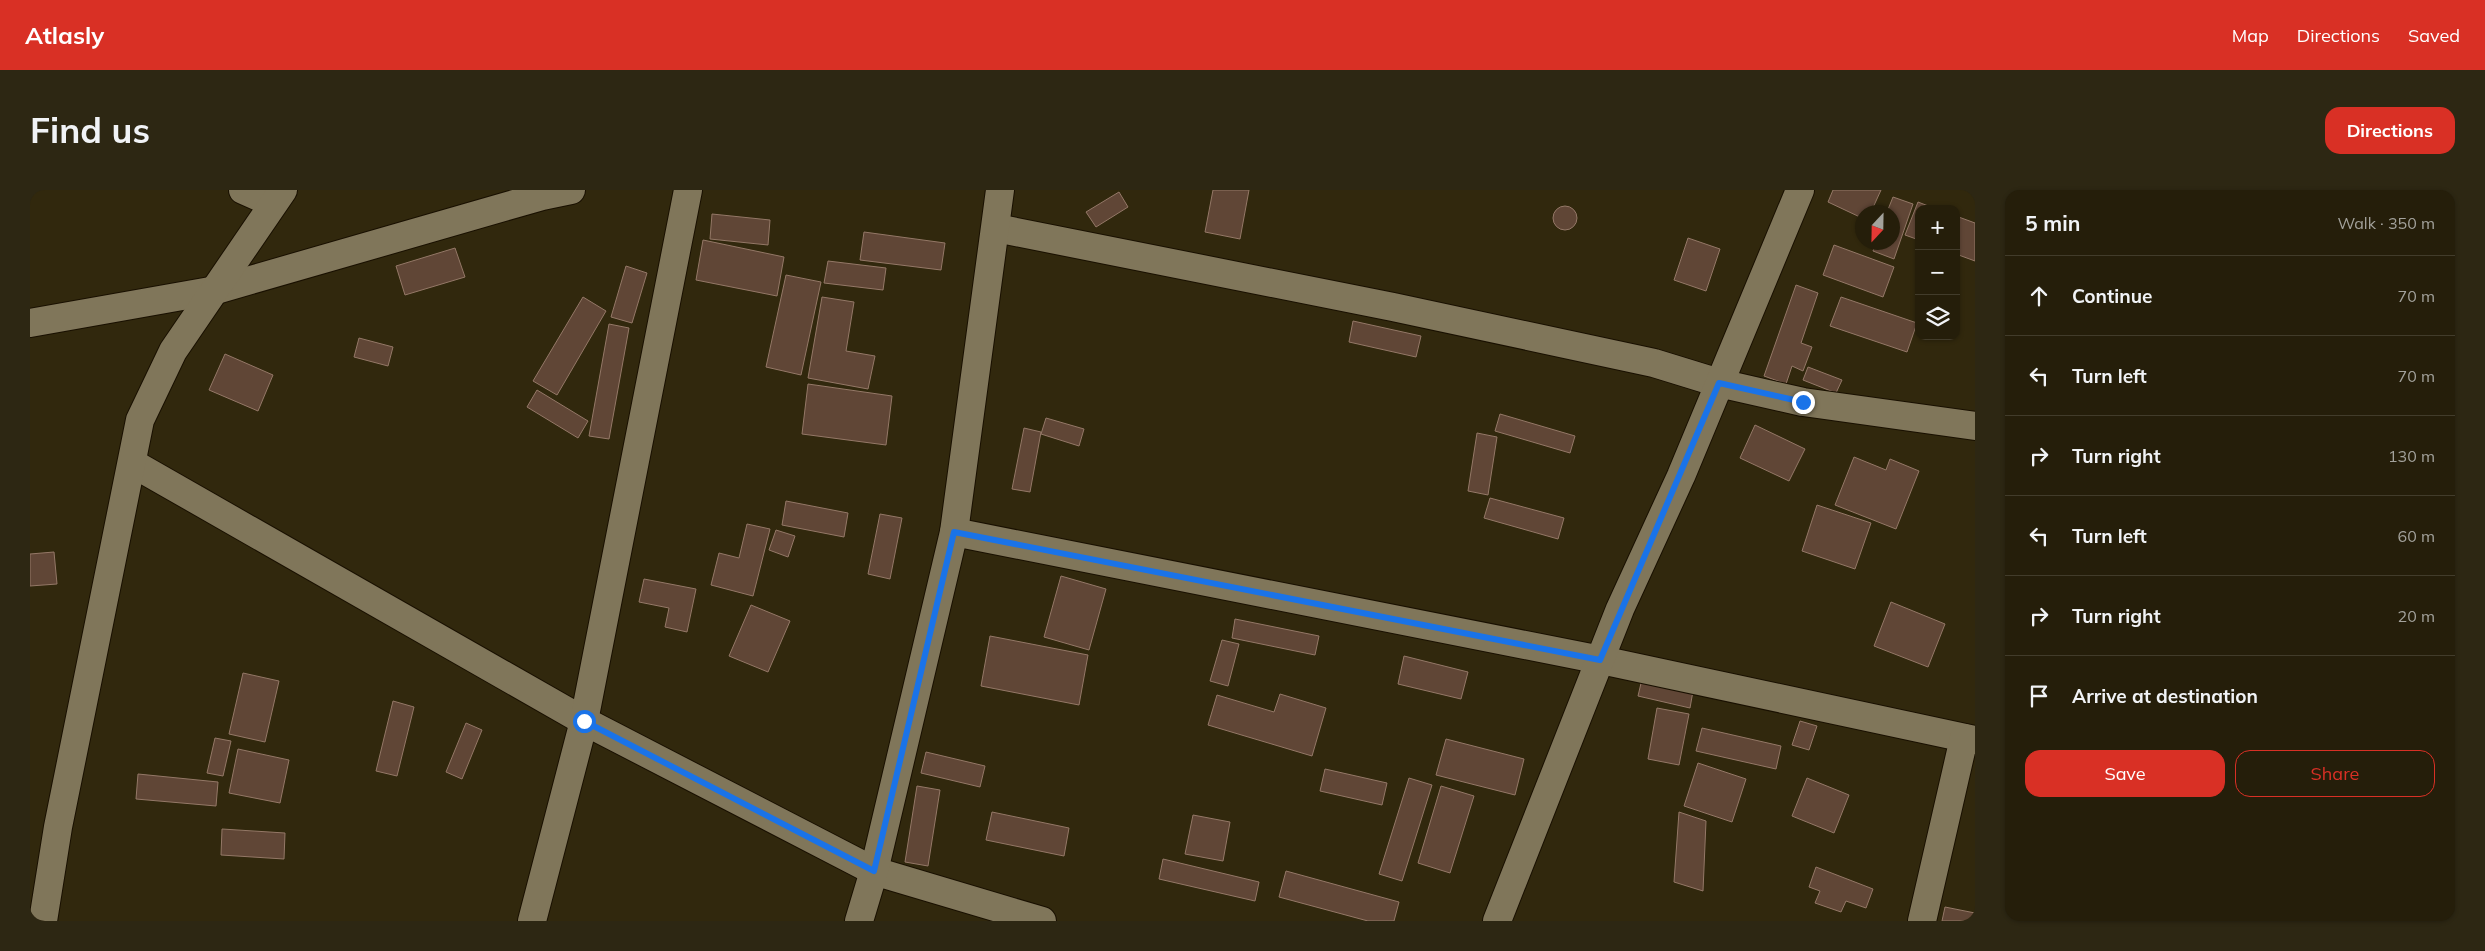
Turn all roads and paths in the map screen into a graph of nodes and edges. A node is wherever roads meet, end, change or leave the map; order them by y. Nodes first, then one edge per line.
1 (243, 190) edge
2 (571, 190) edge
3 (688, 190) edge
4 (1000, 190) edge
5 (1800, 190) edge
6 (278, 196) edge
7 (996, 228) junction
8 (216, 290) junction
9 (30, 323) edge
10 (1719, 383) junction
11 (1975, 426) edge
12 (132, 463) junction
13 (954, 532) junction
14 (1600, 660) junction
15 (584, 721) junction
16 (1969, 739) edge
17 (874, 871) junction
18 (43, 921) edge
19 (532, 921) edge
20 (859, 921) edge
21 (1042, 921) edge
22 (1497, 921) edge
23 (1922, 921) edge

1 - 6 street
2 - 8 street
3 - 15 street
4 - 7 street
5 - 10 street
6 - 8 street
7 - 10 street
7 - 13 street
8 - 9 street
8 - 12 street
10 - 11 street
10 - 14 street
12 - 15 street
12 - 18 street
13 - 14 street
13 - 17 street
14 - 16 street
14 - 22 street
15 - 17 street
15 - 19 street
16 - 23 street
17 - 20 street
17 - 21 street

